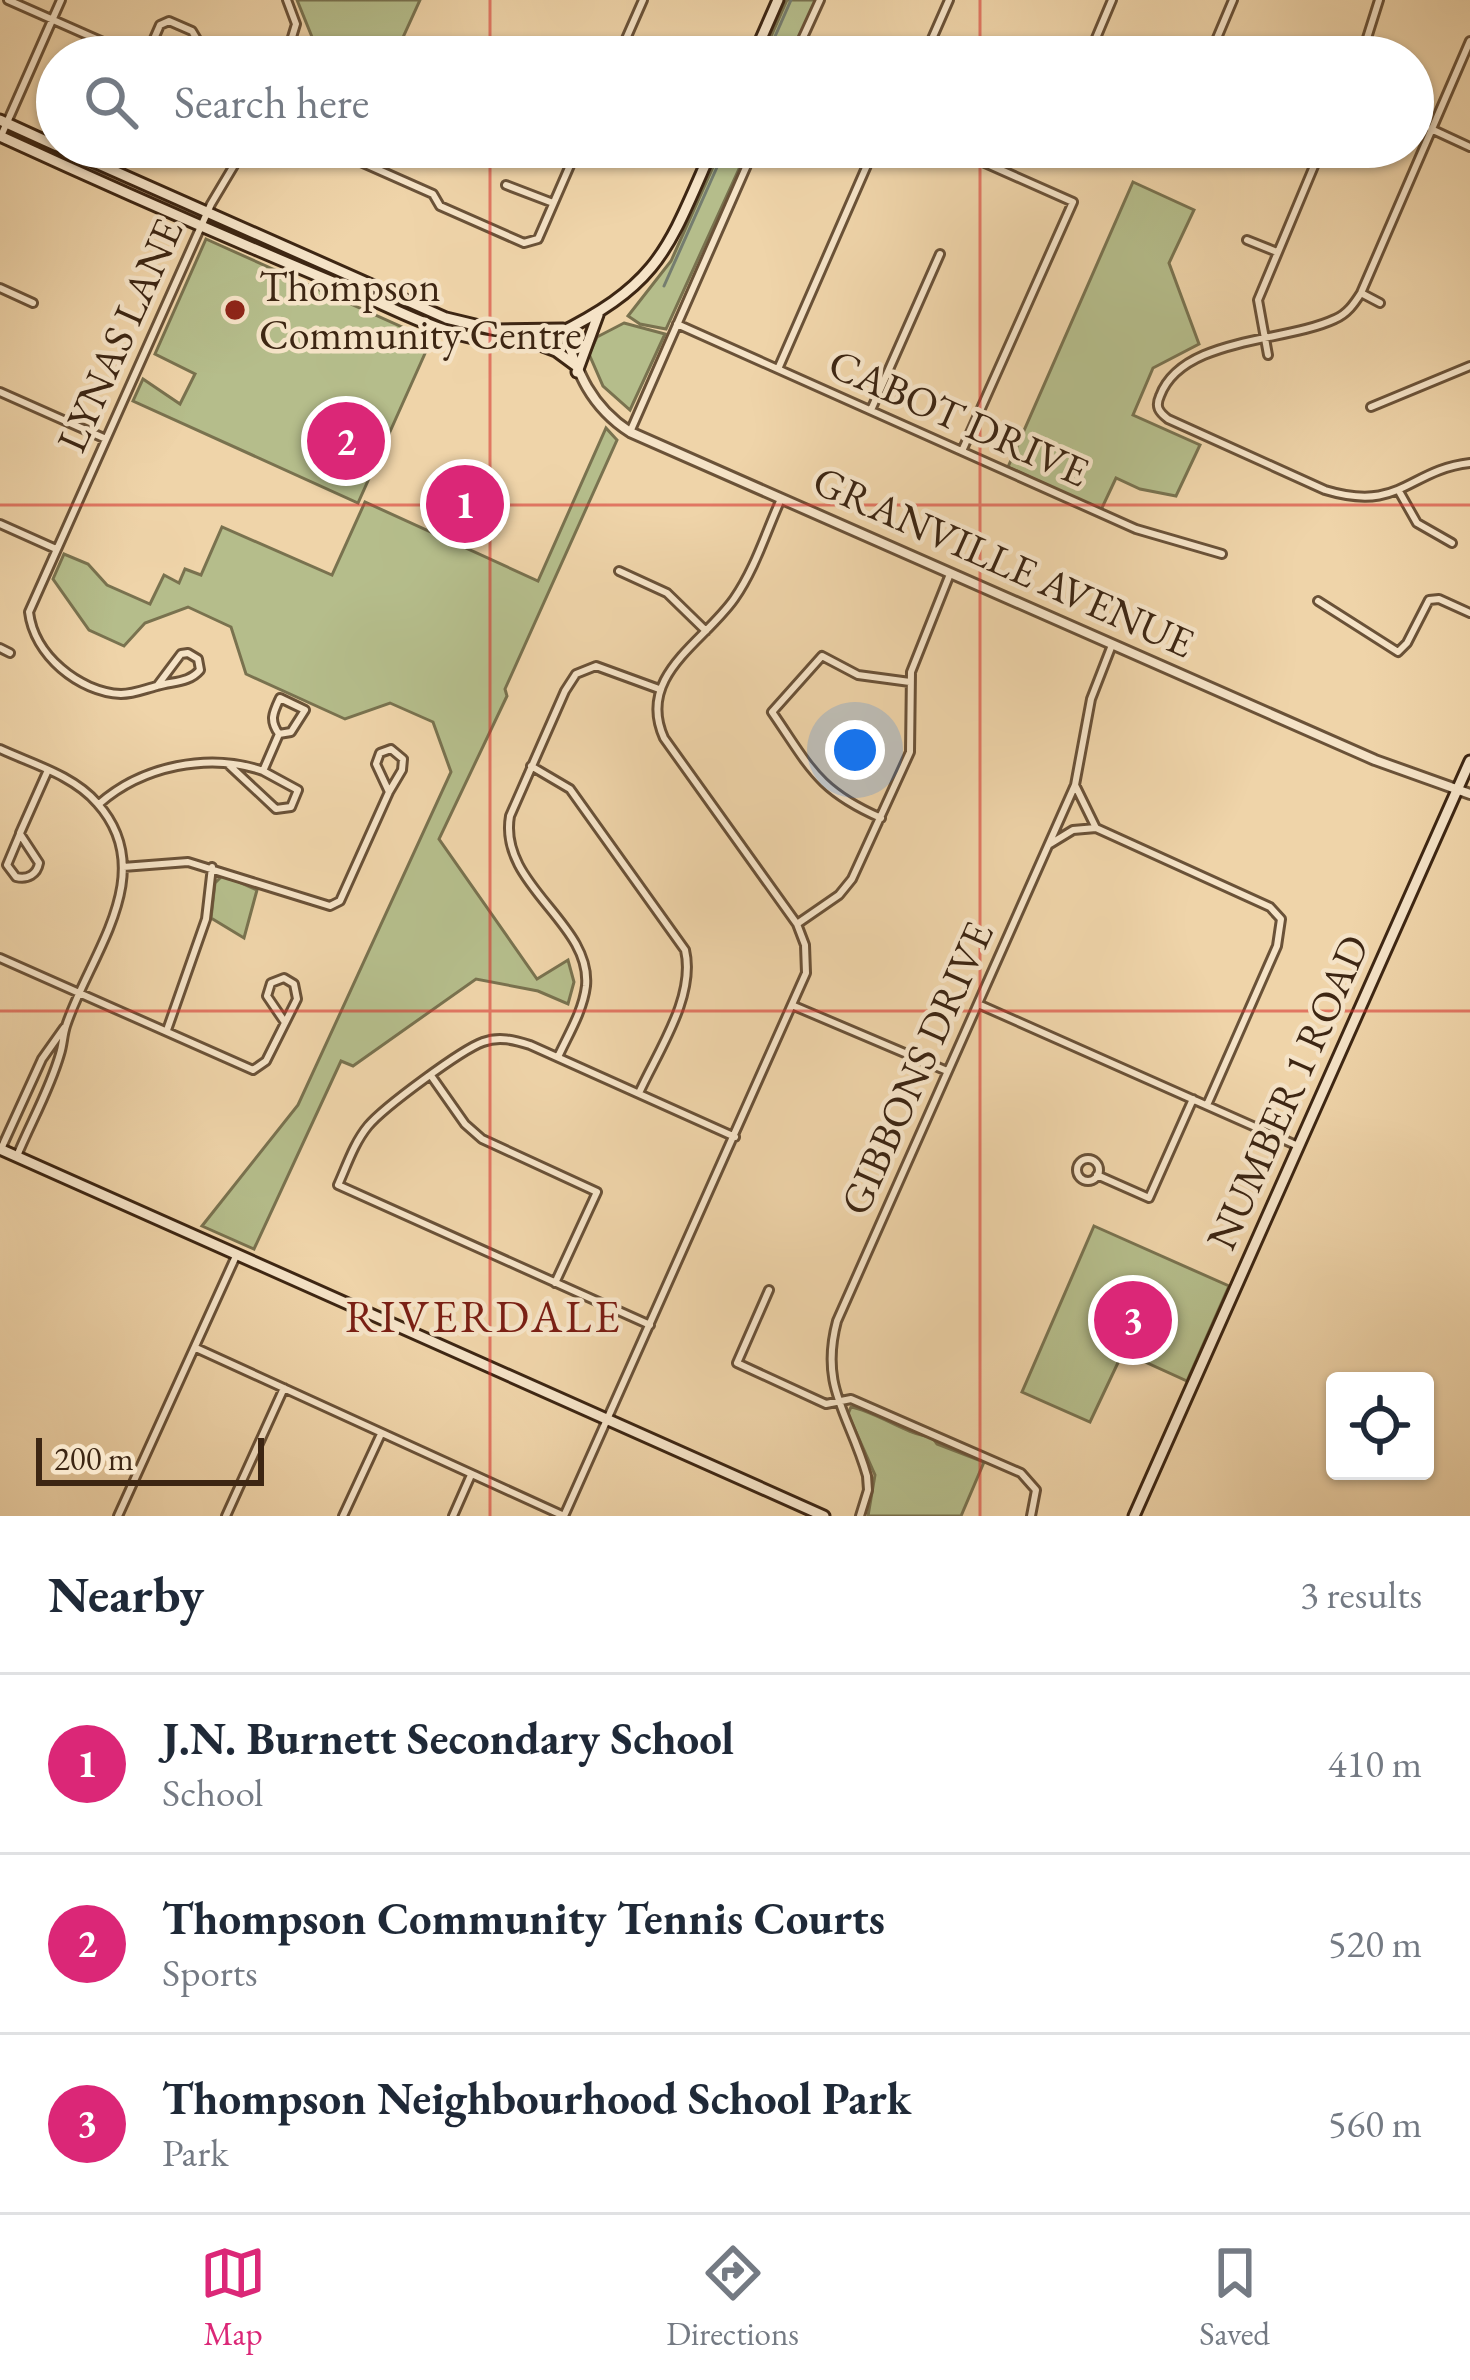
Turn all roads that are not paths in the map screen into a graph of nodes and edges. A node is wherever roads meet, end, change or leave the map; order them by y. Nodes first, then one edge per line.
1 (8, 0) edge
2 (61, 0) edge
3 (287, 0) edge
4 (643, 0) edge
5 (778, 0) edge
6 (820, 0) edge
7 (950, 0) edge
8 (1112, 0) edge
9 (1233, 0) edge
10 (1379, 0) edge
11 (51, 21) junction
12 (44, 36) edge
13 (88, 36) edge
14 (153, 36) edge
15 (196, 36) edge
16 (292, 36) edge
17 (627, 36) edge
18 (762, 36) edge
19 (804, 36) edge
20 (934, 36) edge
21 (1097, 36) edge
22 (1218, 36) edge
23 (1371, 36) edge
24 (1470, 41) edge
25 (36, 52) edge
26 (3, 121) edge
27 (1434, 123) edge
28 (1434, 131) edge
29 (0, 136) edge
30 (36, 136) edge
31 (1470, 147) edge
32 (36, 152) edge
33 (70, 168) edge
34 (106, 168) edge
35 (233, 168) edge
36 (374, 168) edge
37 (569, 168) edge
38 (703, 168) edge
39 (746, 168) edge
40 (866, 168) edge
41 (996, 168) edge
42 (1313, 168) edge
43 (1415, 168) edge
44 (506, 185) dead end
45 (553, 203) junction
46 (207, 214) junction
47 (201, 228) junction
48 (1246, 240) dead end
49 (1277, 253) junction
50 (940, 254) dead end
51 (0, 288) edge
52 (1361, 293) junction
53 (33, 303) dead end
54 (1380, 303) dead end
55 (599, 313) junction
56 (677, 324) junction
57 (563, 329) junction
58 (1264, 340) junction
59 (530, 342) junction
60 (1268, 355) dead end
61 (1470, 366) edge
62 (576, 369) junction
63 (778, 369) junction
64 (0, 392) edge
65 (1371, 407) dead end
66 (871, 410) junction
67 (630, 432) junction
68 (106, 439) junction
69 (962, 452) junction
70 (1470, 463) edge
71 (1400, 493) junction
72 (781, 499) junction
73 (0, 524) edge
74 (1452, 543) dead end
75 (56, 549) junction
76 (1222, 554) dead end
77 (620, 571) dead end
78 (951, 572) junction
79 (1318, 601) dead end
80 (1470, 613) edge
81 (706, 631) junction
82 (1112, 645) junction
83 (0, 648) edge
84 (10, 653) dead end
85 (910, 682) junction
86 (157, 686) junction
87 (659, 689) junction
88 (279, 734) junction
89 (0, 749) edge
90 (1470, 761) edge
91 (227, 763) junction
92 (531, 766) junction
93 (48, 770) junction
94 (263, 771) junction
95 (1075, 785) junction
96 (1457, 790) junction
97 (388, 792) junction
98 (1470, 794) edge
99 (99, 805) junction
100 (881, 818) junction
101 (1096, 828) junction
102 (20, 834) junction
103 (1047, 846) junction
104 (123, 867) junction
105 (212, 867) junction
106 (797, 925) junction
107 (3, 962) edge
108 (81, 994) junction
109 (978, 1004) junction
110 (794, 1006) junction
111 (284, 1021) junction
112 (66, 1025) junction
113 (166, 1032) junction
114 (558, 1057) junction
115 (947, 1072) junction
116 (432, 1077) junction
117 (639, 1093) junction
118 (1193, 1099) junction
119 (1207, 1106) junction
120 (734, 1137) junction
121 (1299, 1147) junction
122 (0, 1149) edge
123 (16, 1156) junction
124 (1097, 1175) dead end
125 (236, 1256) junction
126 (555, 1283) junction
127 (769, 1290) dead end
128 (650, 1325) junction
129 (196, 1348) junction
130 (284, 1388) junction
131 (837, 1402) junction
132 (608, 1421) junction
133 (381, 1435) junction
134 (471, 1474) junction
135 (118, 1516) edge
136 (226, 1516) edge
137 (343, 1516) edge
138 (452, 1516) edge
139 (564, 1516) edge
140 (824, 1516) edge
141 (860, 1516) edge
142 (1031, 1516) edge
143 (1134, 1516) edge

1 - 11 street
2 - 11 street
3 - 16 street
4 - 17 street
5 - 18 main road
6 - 19 street
7 - 20 street
8 - 21 street
9 - 22 street
10 - 23 street
11 - 12 street
11 - 13 street
14 - 15 street
24 - 27 street
25 - 26 street
26 - 29 street
26 - 30 main road
28 - 31 street
29 - 32 main road
33 - 47 main road
34 - 46 main road
35 - 46 street, LYNAS LANE
36 - 45 street
37 - 45 street
38 - 55 main road
39 - 56 street
40 - 63 street
41 - 69 street
42 - 49 street
43 - 52 street
44 - 45 street
46 - 47 street, LYNAS LANE
46 - 57 main road
47 - 59 main road
47 - 68 street, LYNAS LANE
48 - 49 street
49 - 58 street
50 - 66 street
51 - 53 street
52 - 54 street
52 - 58 street
55 - 57 main road
55 - 62 main road
56 - 63 street, CABOT DRIVE
56 - 67 street
57 - 59 main road
57 - 62 street, GRANVILLE AVENUE
58 - 60 street
58 - 71 street
59 - 62 main road
61 - 65 street
62 - 67 street, GRANVILLE AVENUE
63 - 66 street, CABOT DRIVE
64 - 68 street
66 - 69 street, CABOT DRIVE
67 - 72 street, GRANVILLE AVENUE
68 - 75 street, LYNAS LANE
69 - 76 street, CABOT DRIVE
70 - 71 street
71 - 74 street
72 - 78 street, GRANVILLE AVENUE
72 - 81 street
73 - 75 street
75 - 86 street, LYNAS LANE
77 - 81 street
78 - 82 street, GRANVILLE AVENUE
78 - 85 street
79 - 80 street
81 - 87 street
82 - 95 street, GIBBONS DRIVE
82 - 96 street, GRANVILLE AVENUE
83 - 84 street
85 - 100 street
85 - 100 street
86 - 86 street
87 - 92 street
87 - 106 street
88 - 88 street
88 - 94 street
89 - 93 street
90 - 96 main road, NUMBER 1 ROAD
91 - 94 street
91 - 94 street
91 - 99 street
92 - 114 street
92 - 117 street
93 - 99 street
93 - 102 street
95 - 101 street
95 - 103 street, GIBBONS DRIVE
96 - 98 street, GRANVILLE AVENUE
96 - 121 main road, NUMBER 1 ROAD
97 - 97 street
97 - 105 street
99 - 104 street
100 - 106 street
101 - 103 street
101 - 119 street
102 - 102 street
103 - 109 street, GIBBONS DRIVE
104 - 105 street
104 - 108 street
105 - 113 street
106 - 110 street
107 - 108 street
108 - 112 street
108 - 113 street
109 - 115 street, GIBBONS DRIVE
109 - 118 street
110 - 115 street
110 - 120 street
111 - 111 street
111 - 113 street
112 - 122 street
112 - 123 street
114 - 116 street
114 - 117 street
115 - 131 street, GIBBONS DRIVE
116 - 126 street
116 - 126 street
117 - 120 street
118 - 119 street
118 - 124 street
119 - 121 street
120 - 128 street
121 - 143 main road, NUMBER 1 ROAD
122 - 123 main road
123 - 125 main road
125 - 129 street
125 - 132 main road
126 - 128 street
127 - 131 street
128 - 132 street
129 - 130 street
129 - 135 street
130 - 133 street
130 - 136 street
131 - 141 street, GIBBONS DRIVE
131 - 142 street
132 - 139 street
132 - 140 main road
133 - 134 street
133 - 137 street
134 - 138 street
134 - 139 street

